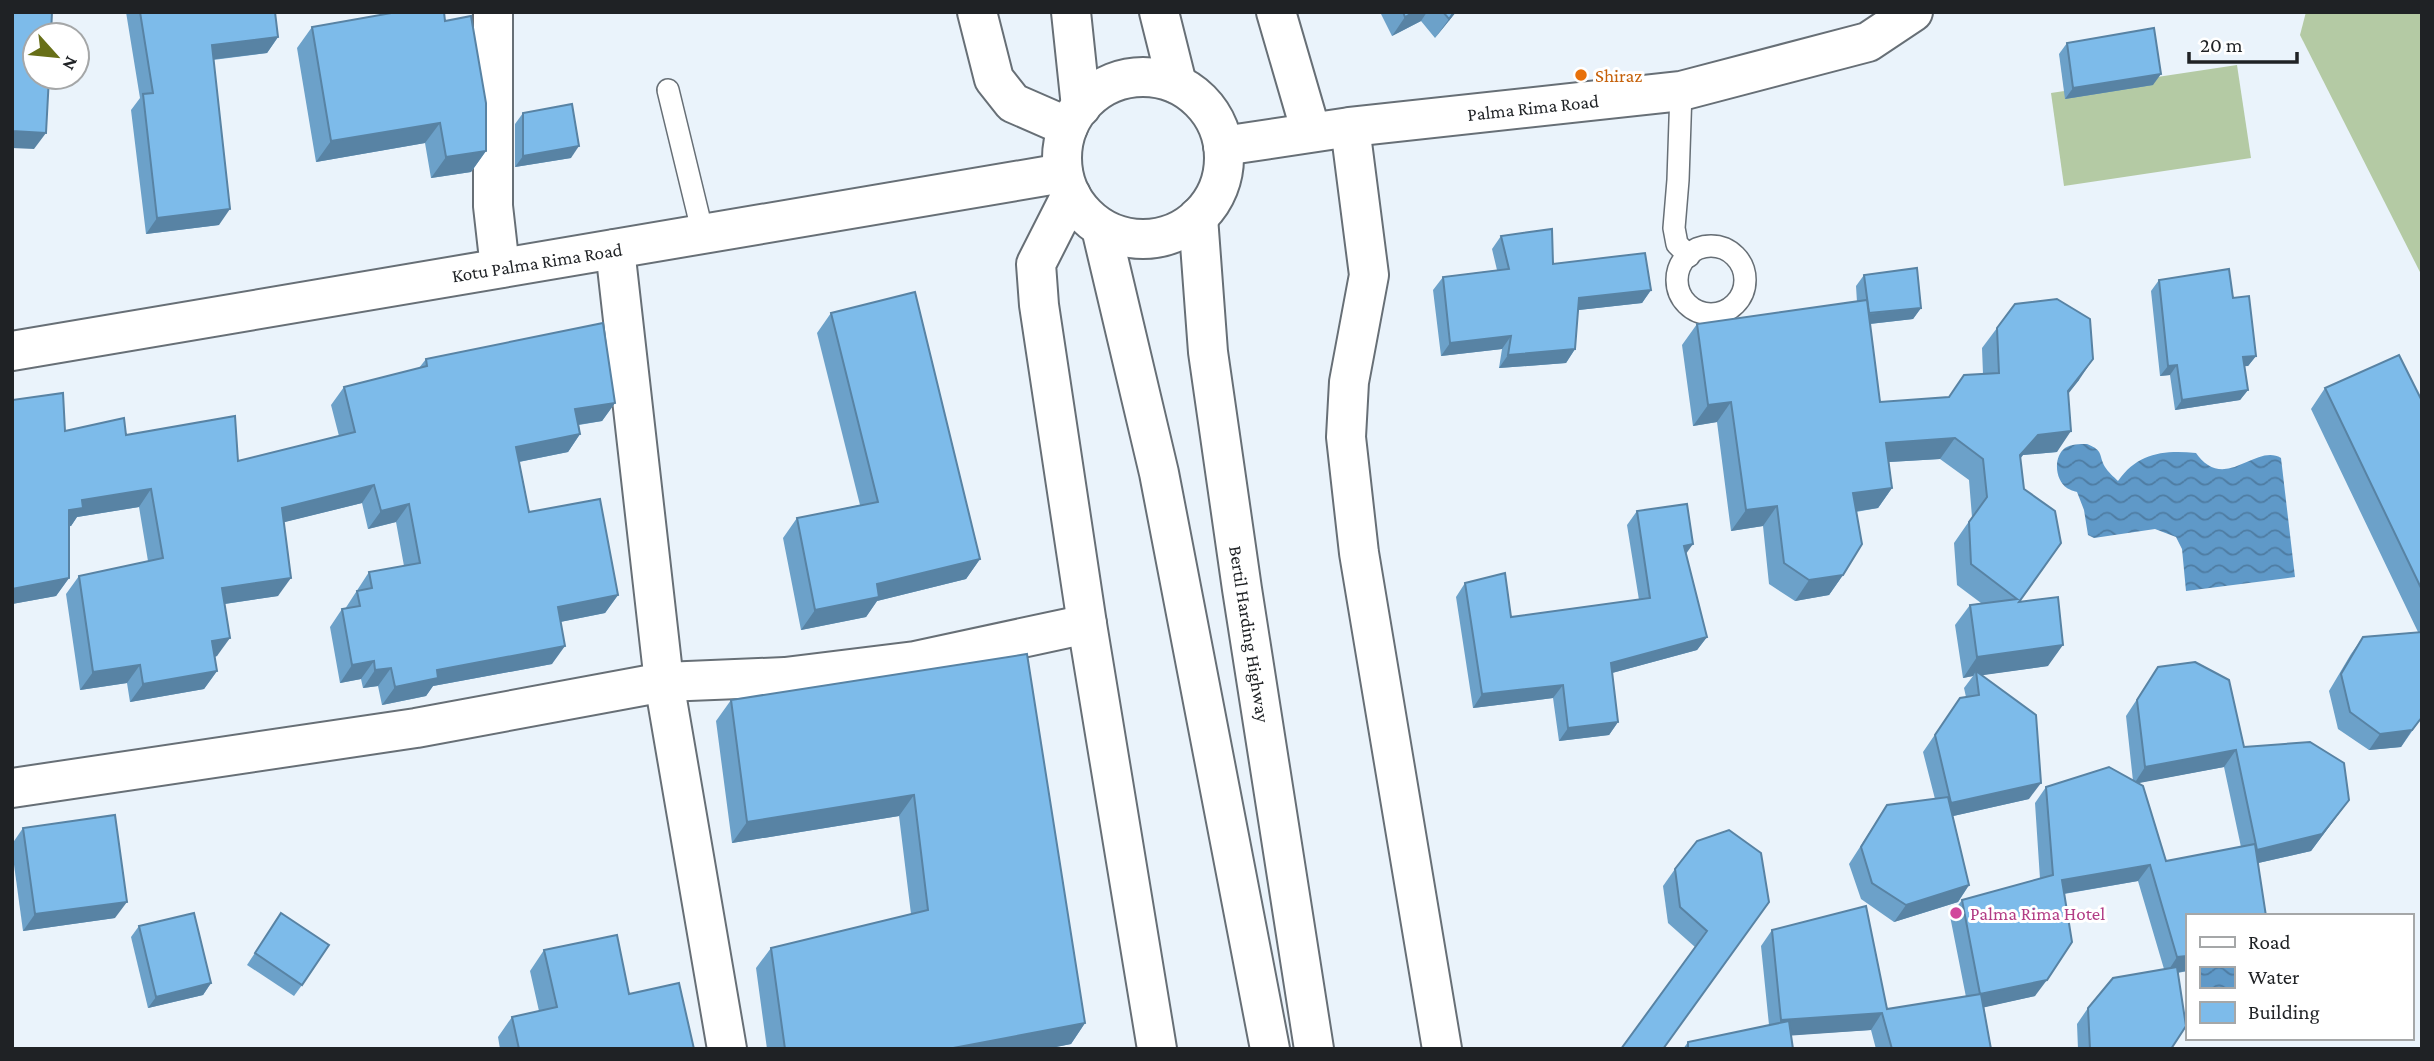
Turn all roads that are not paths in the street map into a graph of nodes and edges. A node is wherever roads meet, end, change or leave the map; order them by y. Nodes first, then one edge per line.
1 (493, 12) edge
2 (977, 12) edge
3 (1071, 12) edge
4 (1159, 12) edge
5 (1276, 12) edge
6 (1913, 12) edge
7 (1177, 84) junction
8 (668, 90) dead end
9 (1681, 91) junction
10 (1074, 117) junction
11 (1350, 127) junction
12 (1311, 132) junction
13 (1223, 146) junction
14 (1067, 184) junction
15 (1198, 217) junction
16 (1101, 228) junction
17 (703, 234) junction
18 (615, 249) junction
19 (1689, 256) dead end
20 (500, 268) junction
21 (12, 351) edge
22 (1087, 624) junction
23 (664, 682) junction
24 (12, 788) edge
25 (727, 1049) edge
26 (1157, 1049) edge
27 (1270, 1049) edge
28 (1314, 1049) edge
29 (1442, 1049) edge

1 - 20 street
2 - 10 street
3 - 10 street
4 - 7 street
5 - 12 street
6 - 9 street, Palma Rima Road
7 - 10 street
7 - 13 street
8 - 17 lane
9 - 11 street, Palma Rima Road
9 - 19 lane
10 - 14 street
11 - 12 street, Palma Rima Road
11 - 29 street
12 - 13 street, Palma Rima Road
13 - 15 street
14 - 16 street
14 - 17 street, Kotu Palma Rima Road
14 - 22 street
15 - 16 street
15 - 28 street, Bertil Harding Highway
16 - 27 street
17 - 18 street, Kotu Palma Rima Road
18 - 20 street, Kotu Palma Rima Road
18 - 23 street
20 - 21 street, Kotu Palma Rima Road
22 - 23 street
22 - 26 street
23 - 24 street
23 - 25 street

